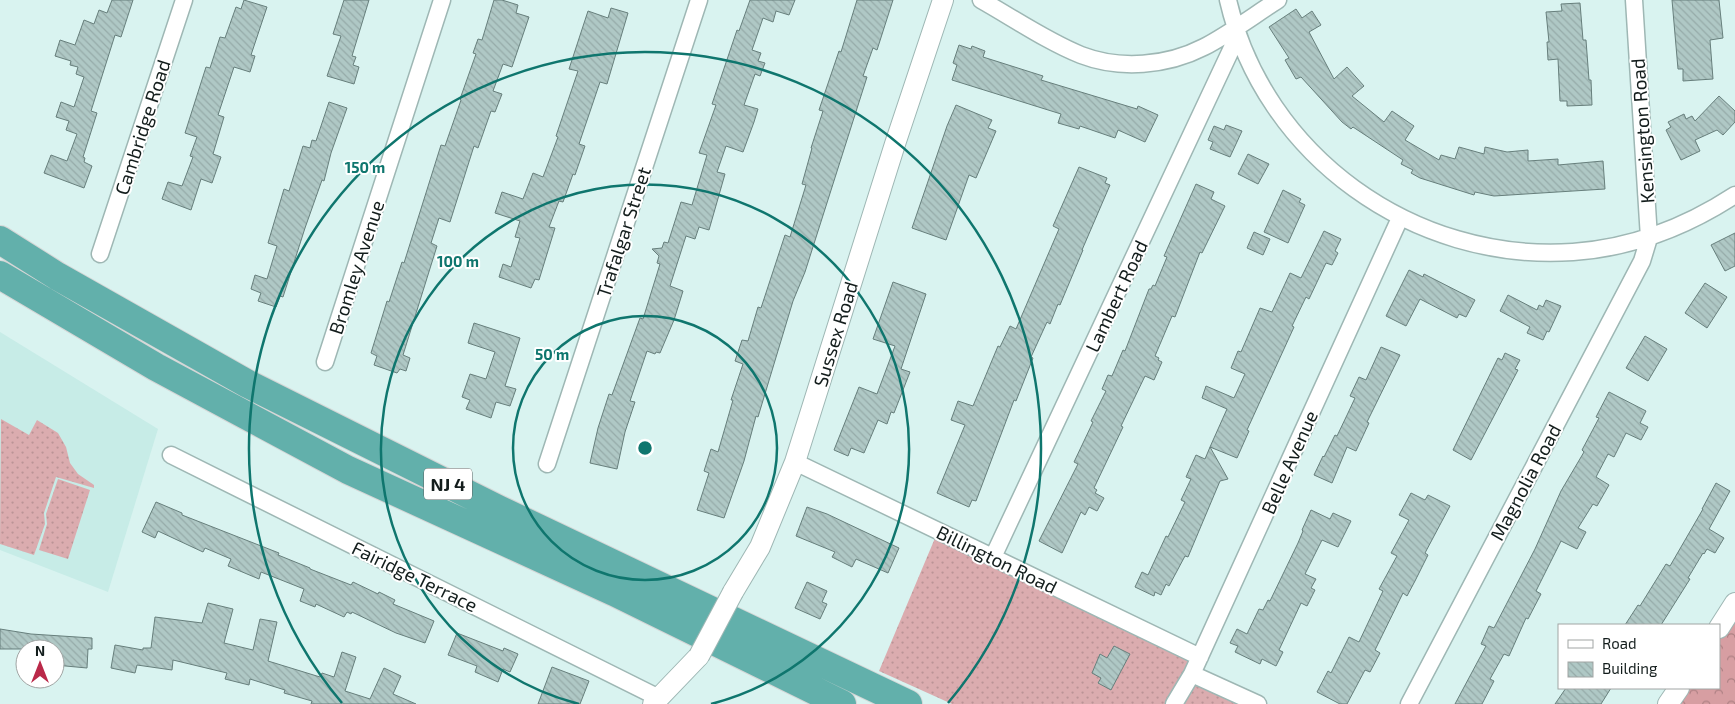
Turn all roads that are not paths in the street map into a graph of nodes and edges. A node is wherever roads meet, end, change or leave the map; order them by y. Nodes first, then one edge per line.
1 (184, 0) edge
2 (442, 0) edge
3 (699, 0) edge
4 (943, 0) edge
5 (981, 0) edge
6 (1228, 0) edge
7 (1278, 0) edge
8 (1634, 0) edge
9 (1237, 31) junction
10 (1735, 195) edge
11 (1400, 218) junction
12 (1649, 238) junction
13 (0, 240) edge
14 (100, 254) dead end
15 (1642, 261) joint
16 (0, 275) edge
17 (325, 362) dead end
18 (171, 455) dead end
19 (795, 462) junction
20 (547, 464) dead end
21 (993, 557) junction
22 (1735, 603) edge
23 (1720, 626) edge
24 (1200, 657) junction
25 (1192, 674) junction
26 (1677, 689) edge
27 (656, 701) edge
28 (842, 704) edge
29 (908, 704) edge
30 (1174, 704) edge
31 (1258, 704) edge
32 (1409, 704) edge
33 (1668, 704) edge

1 - 14 street, Cambridge Road
2 - 17 street, Bromley Avenue
3 - 20 street, Trafalgar Street
4 - 19 street, Sussex Road
5 - 9 street
6 - 9 street
7 - 9 street
8 - 12 street, Kensington Road
9 - 11 street
9 - 21 street, Lambert Road
10 - 12 street
11 - 12 street
11 - 24 street, Belle Avenue
12 - 15 street, Kensington Road
13 - 29 highway, NJ 4
15 - 32 street, Magnolia Road
16 - 28 highway, NJ 4
18 - 27 street, Fairidge Terrace
19 - 21 street, Billington Road
19 - 27 street, Sussex Road, bridge
21 - 24 street, Billington Road
22 - 23 street
24 - 25 street, Belle Avenue
25 - 30 street, Belle Avenue
25 - 31 street
26 - 33 street

